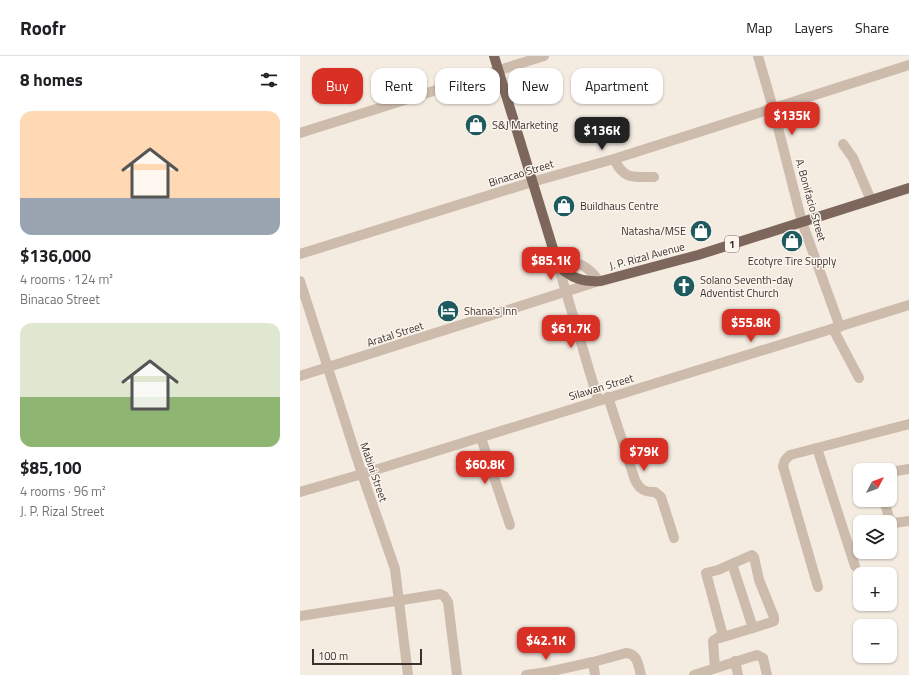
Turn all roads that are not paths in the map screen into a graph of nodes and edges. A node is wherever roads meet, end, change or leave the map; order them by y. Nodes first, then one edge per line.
1 (494, 56) edge
2 (544, 56) edge
3 (758, 56) edge
4 (909, 65) edge
5 (497, 68) edge
6 (500, 69) edge
7 (500, 77) edge
8 (435, 90) edge
9 (774, 108) junction
10 (300, 133) edge
11 (843, 144) dead end
12 (614, 159) junction
13 (654, 177) dead end
14 (532, 182) junction
15 (909, 188) edge
16 (871, 200) junction
17 (802, 222) junction
18 (300, 254) edge
19 (557, 262) junction
20 (300, 281) edge
21 (600, 281) junction
22 (565, 292) junction
23 (909, 305) edge
24 (836, 328) junction
25 (328, 368) junction
26 (300, 376) edge
27 (859, 378) dead end
28 (603, 399) junction
29 (909, 424) edge
30 (481, 438) junction
31 (817, 448) junction
32 (909, 469) edge
33 (897, 471) edge
34 (362, 474) junction
35 (300, 492) edge
36 (886, 507) edge
37 (909, 521) edge
38 (510, 525) dead end
39 (674, 538) dead end
40 (732, 564) junction
41 (855, 566) dead end
42 (818, 587) dead end
43 (399, 601) junction
44 (300, 616) edge
45 (753, 628) junction
46 (720, 638) junction
47 (735, 661) junction
48 (593, 662) junction
49 (715, 668) junction
50 (549, 673) edge
51 (408, 675) edge
52 (457, 675) edge
53 (526, 675) edge
54 (595, 675) edge
55 (641, 675) edge
56 (694, 675) edge
57 (738, 675) edge
58 (767, 675) edge

1 - 5 main road
2 - 6 street
3 - 9 street, A. Bonifacio Street
4 - 9 street, Binacao Street
7 - 14 main road
8 - 10 street
9 - 12 street, Binacao Street
9 - 17 street, A. Bonifacio Street
11 - 16 street
12 - 13 street
12 - 14 street, Binacao Street
14 - 18 street, Binacao Street
14 - 19 main road
15 - 16 main road, J. P. Rizal Avenue / 1
16 - 17 main road, J. P. Rizal Avenue / 1
17 - 21 main road, J. P. Rizal Avenue / 1
17 - 24 street, A. Bonifacio Street
19 - 21 street
19 - 21 main road, J. P. Rizal Avenue / 1
19 - 22 street
20 - 25 street, Mabini Street
21 - 22 street, Aratal Street
22 - 25 street, Aratal Street
22 - 28 street
23 - 24 street, Silawan Street
24 - 27 street, A. Bonifacio Street
24 - 28 street, Silawan Street
25 - 26 street, Aratal Street
25 - 34 street, Mabini Street
28 - 30 street, Silawan Street
28 - 39 street
29 - 31 street
30 - 34 street, Silawan Street
30 - 38 street
31 - 41 street
31 - 42 street
32 - 33 street
34 - 35 street, Silawan Street
34 - 43 street, Mabini Street
36 - 37 street
40 - 45 street
40 - 45 street
40 - 46 street
43 - 44 street
43 - 51 street, Mabini Street
43 - 52 street
45 - 46 street
46 - 49 street
47 - 49 street
47 - 57 street
47 - 58 street
48 - 50 street
48 - 54 street
48 - 55 street
49 - 56 street
50 - 53 street

